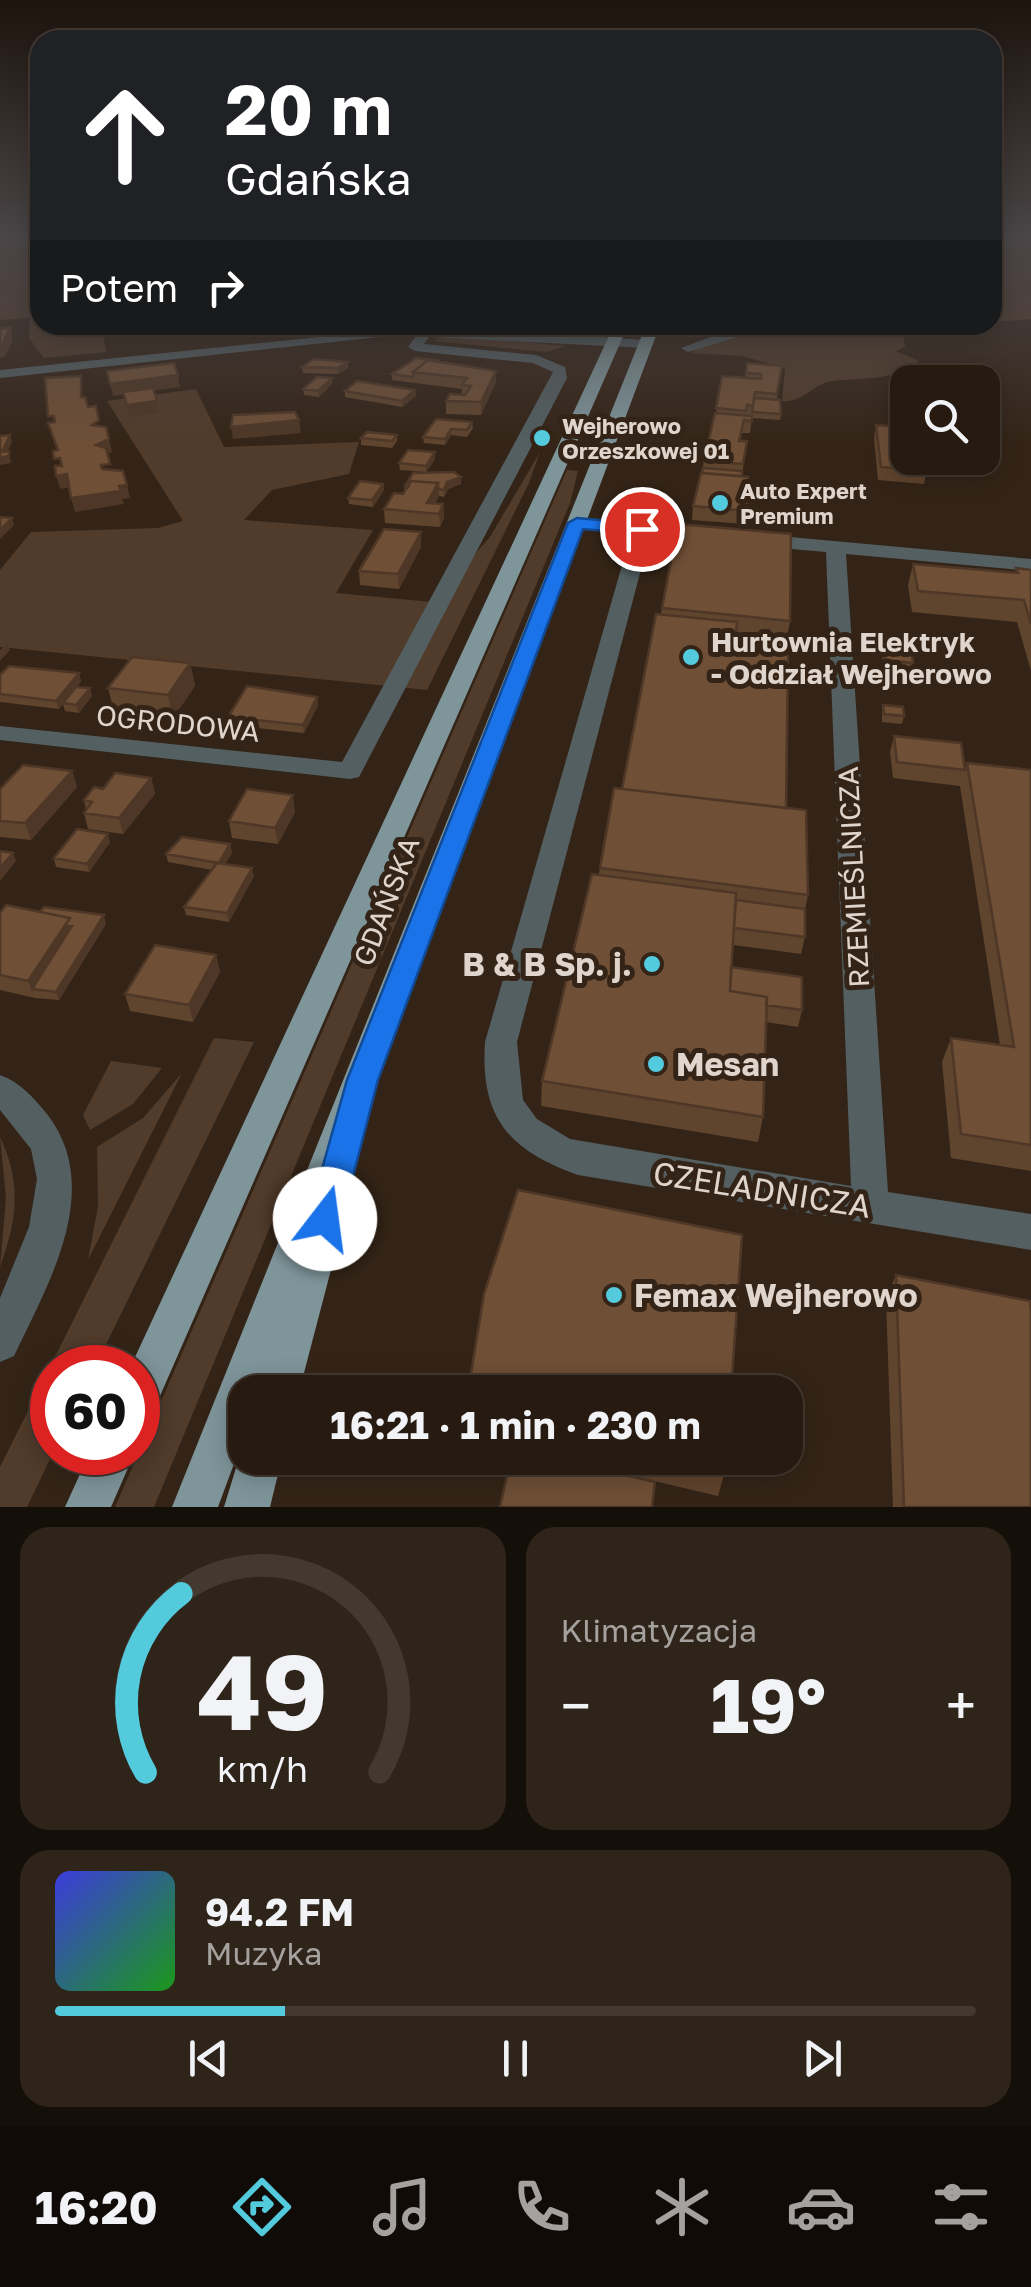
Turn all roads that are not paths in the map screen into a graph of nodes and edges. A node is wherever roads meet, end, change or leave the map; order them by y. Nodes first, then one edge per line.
1 (362, 335) edge
2 (423, 335) edge
3 (617, 335) edge
4 (623, 335) edge
5 (650, 335) edge
6 (729, 335) edge
7 (647, 344) junction
8 (688, 348) dead end
9 (0, 374) edge
10 (577, 523) junction
11 (642, 529) junction
12 (836, 547) junction
13 (1031, 565) edge
14 (0, 733) edge
15 (362, 1080) junction
16 (0, 1089) edge
17 (870, 1206) junction
18 (1031, 1232) edge
19 (0, 1342) edge
20 (160, 1348) edge
21 (283, 1375) edge
22 (102, 1475) edge
23 (255, 1475) edge
24 (88, 1507) edge
25 (195, 1507) edge
26 (247, 1507) edge

1 - 9 street
2 - 14 street, OGRODOWA
3 - 20 main road, GDAŃSKA
4 - 7 street
5 - 7 main road, GDAŃSKA
6 - 8 street
7 - 10 main road, GDAŃSKA
10 - 11 street
10 - 15 main road, GDAŃSKA
11 - 12 street
11 - 17 street, CZELADNICZA
12 - 13 street
12 - 17 street, RZEMIEŚLNICZA
15 - 21 main road
15 - 25 main road, GDAŃSKA
16 - 19 street
17 - 18 street, CZELADNICZA
22 - 24 main road
23 - 26 main road

